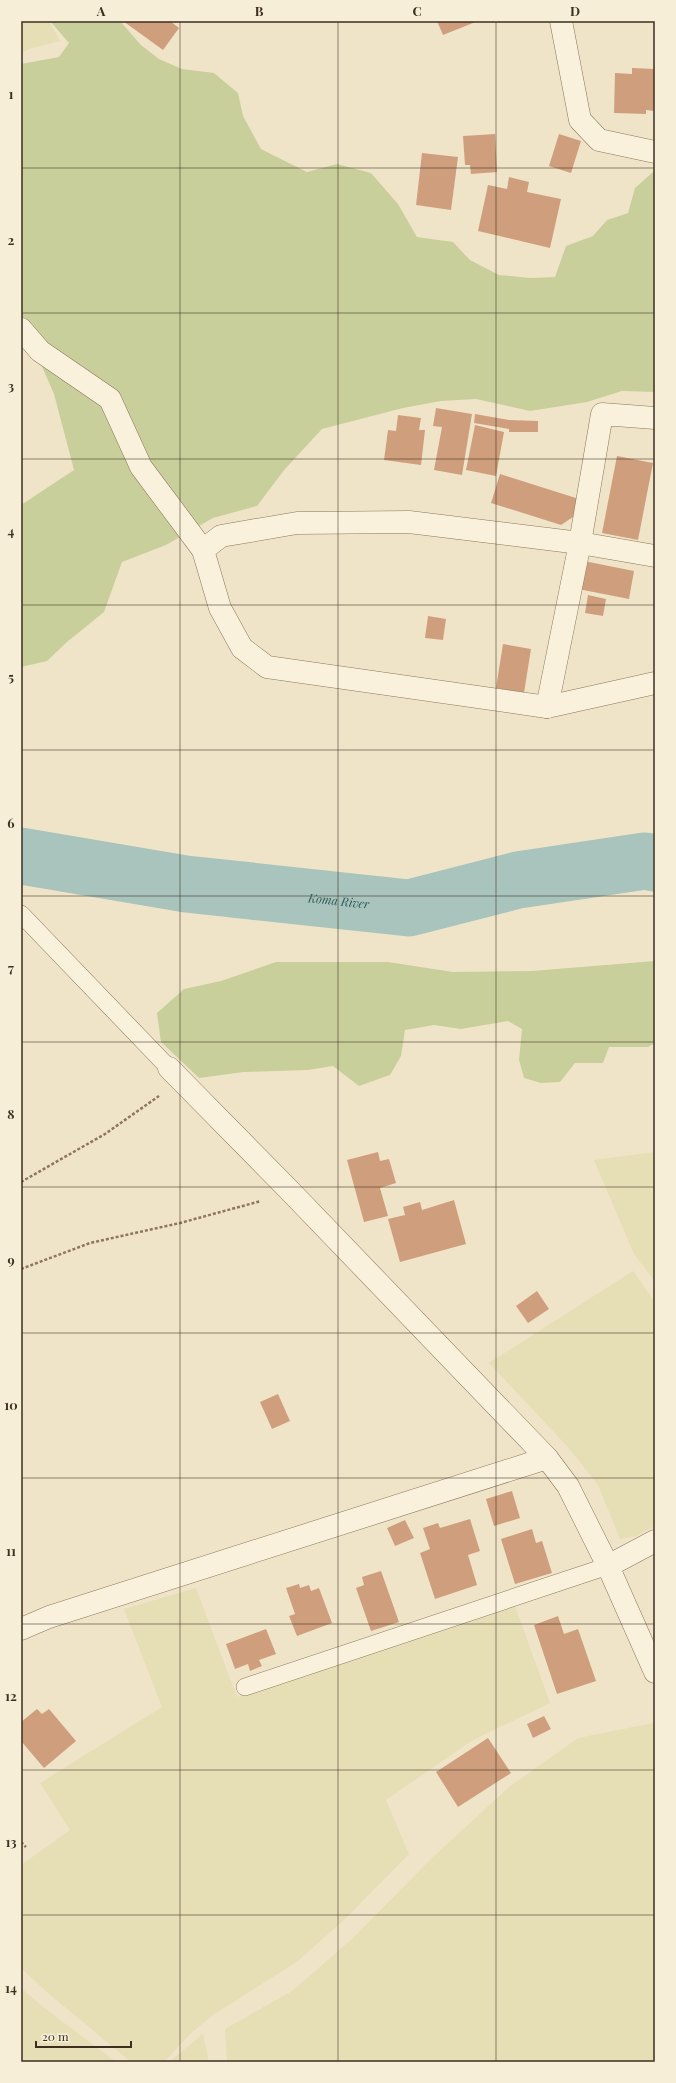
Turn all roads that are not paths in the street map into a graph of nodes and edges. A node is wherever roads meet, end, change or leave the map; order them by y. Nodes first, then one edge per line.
1 (561, 21) edge
2 (655, 152) edge
3 (21, 329) edge
4 (655, 418) edge
5 (580, 543) junction
6 (204, 550) junction
7 (655, 556) edge
8 (655, 683) edge
9 (546, 707) junction
10 (21, 914) edge
11 (174, 1074) joint
12 (547, 1458) junction
13 (655, 1541) edge
14 (608, 1566) junction
15 (21, 1629) edge
16 (655, 1672) edge
17 (245, 1687) dead end

1 - 2 street
3 - 6 street
4 - 5 street
5 - 6 street
5 - 7 street
5 - 9 street
6 - 9 street
8 - 9 street
10 - 11 lane
11 - 12 street
12 - 14 street
12 - 15 street
13 - 14 street
14 - 16 street
14 - 17 lane

